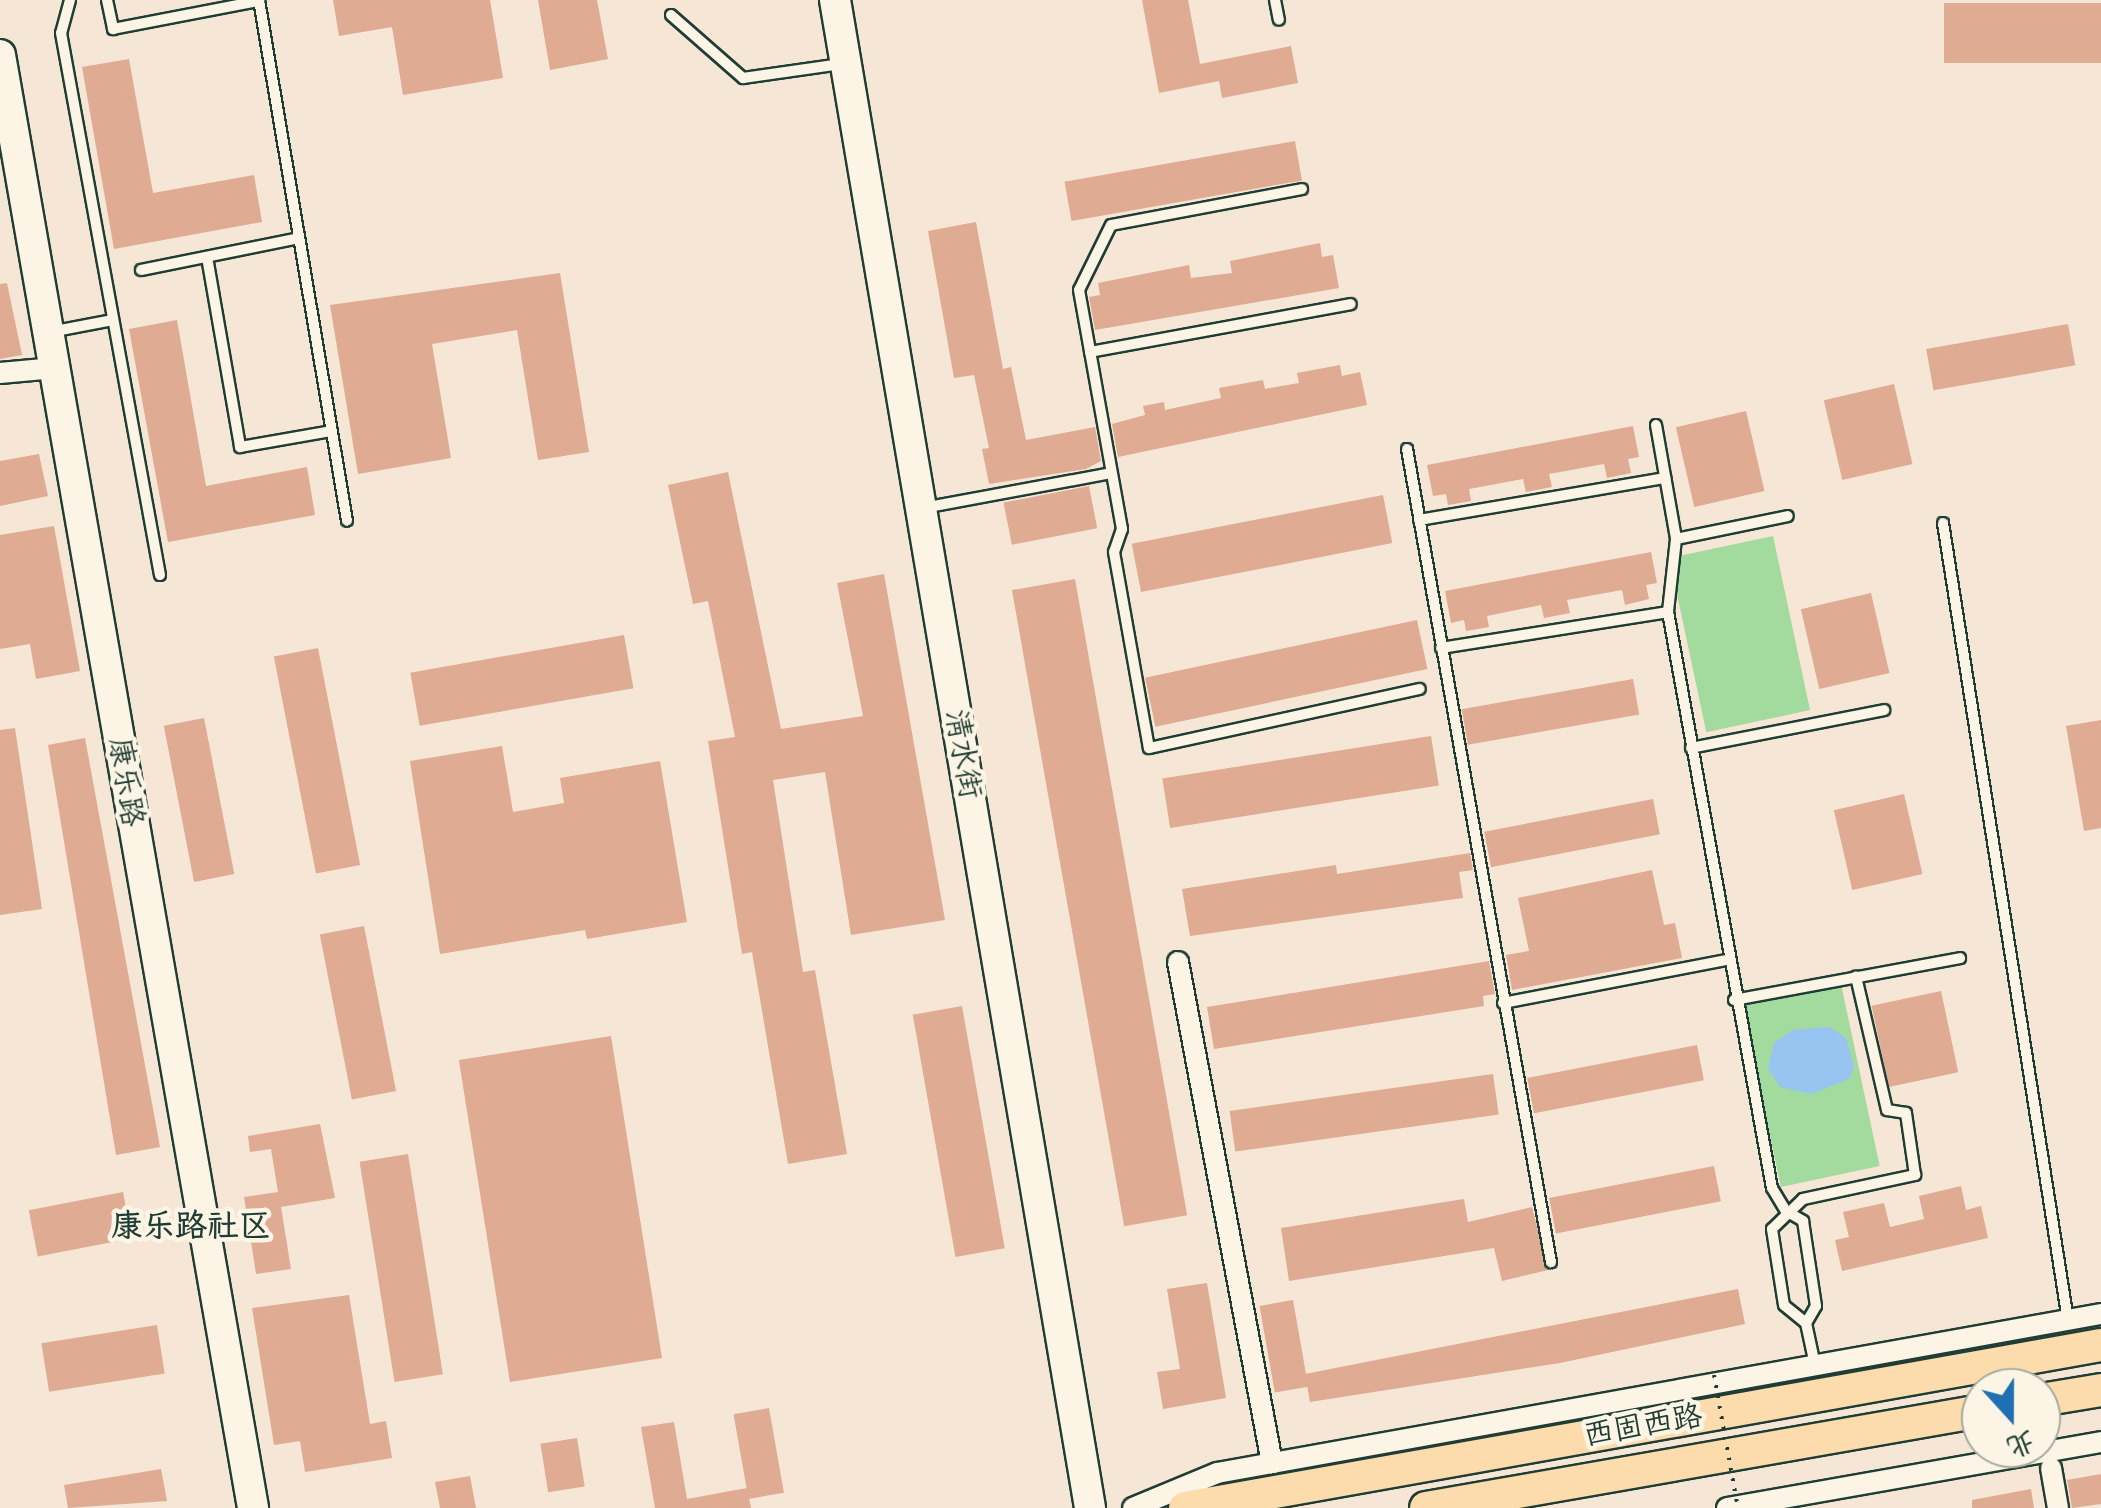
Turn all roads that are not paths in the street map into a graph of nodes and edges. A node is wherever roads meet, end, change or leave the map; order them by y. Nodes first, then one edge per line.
1 (70, 0) edge
2 (107, 0) edge
3 (259, 0) edge
4 (835, 0) edge
5 (1275, 0) edge
6 (671, 15) dead end
7 (1278, 20) dead end
8 (0, 55) edge
9 (847, 63) junction
10 (7, 131) edge
11 (1302, 190) dead end
12 (300, 238) junction
13 (206, 256) junction
14 (141, 270) dead end
15 (1351, 304) dead end
16 (113, 320) junction
17 (49, 333) junction
18 (1090, 352) junction
19 (55, 368) junction
20 (0, 374) edge
21 (1656, 425) dead end
22 (332, 432) junction
23 (1407, 450) dead end
24 (1111, 472) junction
25 (1665, 478) junction
26 (922, 508) junction
27 (1788, 516) dead end
28 (1419, 520) junction
29 (348, 521) dead end
30 (1943, 523) dead end
31 (1676, 540) junction
32 (160, 575) dead end
33 (1668, 612) junction
34 (1441, 648) junction
35 (1420, 689) dead end
36 (1884, 710) dead end
37 (1691, 748) junction
38 (1960, 958) dead end
39 (1727, 960) junction
40 (1178, 962) dead end
41 (1856, 977) junction
42 (1734, 1000) junction
43 (1503, 1003) junction
44 (1786, 1210) junction
45 (1551, 1262) dead end
46 (2101, 1314) edge
47 (2068, 1320) junction
48 (1806, 1323) junction
49 (2101, 1345) edge
50 (1815, 1365) junction
51 (2101, 1390) edge
52 (2061, 1397) edge
53 (1961, 1414) edge
54 (2101, 1442) edge
55 (1272, 1464) junction
56 (2051, 1468) dead end
57 (253, 1508) edge
58 (1090, 1508) edge
59 (1132, 1508) edge
60 (1185, 1508) edge
61 (1426, 1508) edge
62 (1727, 1508) edge
63 (2058, 1508) edge

1 - 16 lane
2 - 3 lane
3 - 12 lane
4 - 9 street, 清水街
5 - 7 lane
6 - 9 lane
8 - 10 street, 康乐路
9 - 26 street, 清水街
10 - 17 street, 康乐路
11 - 18 lane
12 - 13 lane
12 - 22 lane
13 - 14 lane
13 - 22 lane
15 - 18 lane
16 - 17 lane
16 - 32 lane
17 - 19 street, 康乐路
18 - 24 lane
19 - 20 street
19 - 57 street, 康乐路
21 - 25 lane
22 - 29 lane
23 - 28 lane
24 - 26 lane
24 - 35 lane
25 - 28 lane
25 - 31 lane
26 - 58 street, 清水街
27 - 31 lane
28 - 34 lane
30 - 47 lane
31 - 33 lane
33 - 34 lane
33 - 37 lane
34 - 43 lane
36 - 37 lane
37 - 39 lane
38 - 41 lane
39 - 42 lane
39 - 43 lane
40 - 55 street
41 - 42 lane
41 - 44 lane
42 - 44 lane
43 - 45 lane
44 - 48 lane
44 - 48 lane
46 - 47 street
47 - 50 street
48 - 50 lane
49 - 60 main road, 西固西路
50 - 55 street
51 - 52 main road
53 - 61 main road, 西固西路
54 - 62 street
55 - 59 street
56 - 63 street

